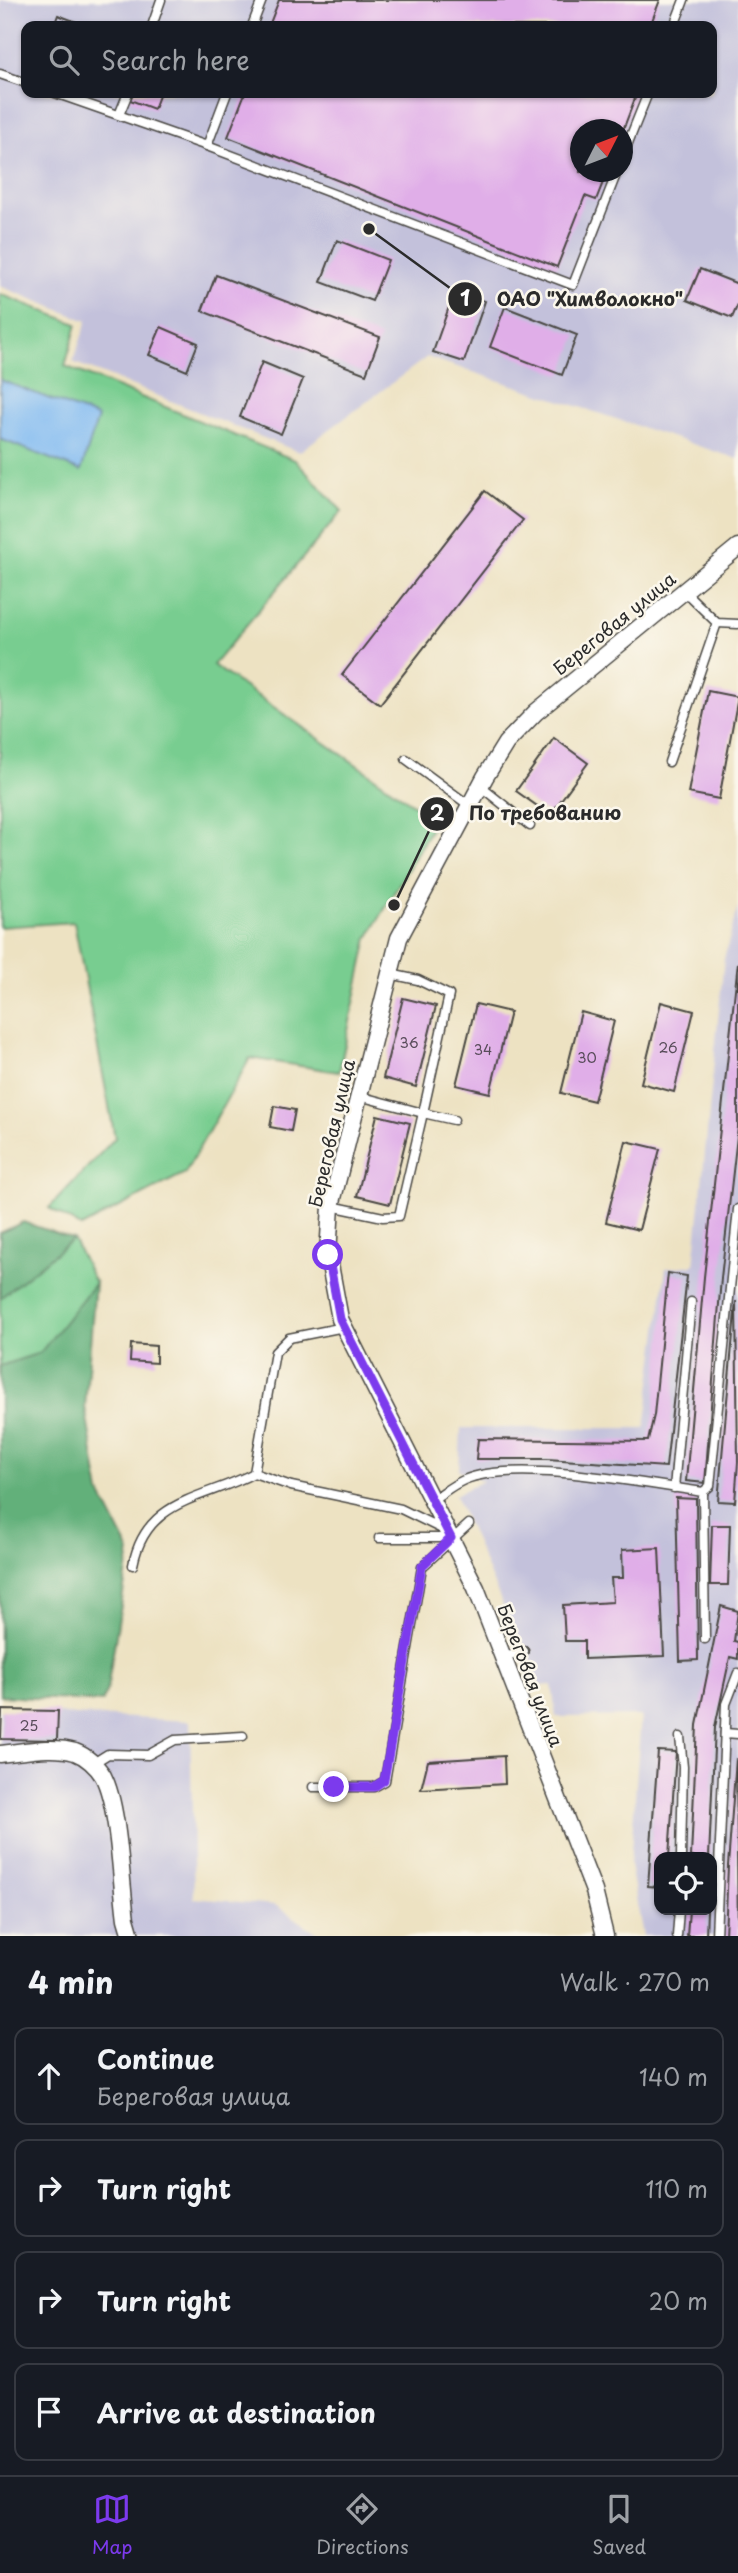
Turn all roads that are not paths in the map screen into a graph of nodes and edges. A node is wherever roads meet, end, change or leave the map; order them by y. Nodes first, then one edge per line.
1 (161, 0) edge
2 (262, 0) edge
3 (684, 0) edge
4 (154, 21) edge
5 (254, 21) edge
6 (676, 21) edge
7 (0, 74) edge
8 (21, 81) edge
9 (70, 98) edge
10 (126, 98) edge
11 (225, 98) edge
12 (646, 98) edge
13 (119, 115) junction
14 (633, 130) edge
15 (207, 146) junction
16 (613, 182) edge
17 (738, 547) edge
18 (684, 591) junction
19 (717, 623) junction
20 (738, 624) edge
21 (406, 759) dead end
22 (669, 762) dead end
23 (480, 786) junction
24 (470, 806) junction
25 (530, 826) dead end
26 (390, 974) junction
27 (359, 1096) junction
28 (423, 1113) junction
29 (454, 1120) dead end
30 (331, 1206) junction
31 (738, 1209) edge
32 (691, 1302) dead end
33 (344, 1326) junction
34 (254, 1473) junction
35 (674, 1488) junction
36 (703, 1492) junction
37 (432, 1500) junction
38 (469, 1524) dead end
39 (449, 1534) junction
40 (379, 1538) dead end
41 (133, 1565) dead end
42 (705, 1639) dead end
43 (524, 1651) dead end
44 (505, 1657) junction
45 (738, 1673) edge
46 (725, 1733) junction
47 (738, 1734) edge
48 (243, 1736) dead end
49 (680, 1737) dead end
50 (0, 1754) edge
51 (93, 1764) junction
52 (313, 1787) dead end
53 (681, 1852) edge
54 (679, 1915) edge
55 (131, 1936) edge
56 (605, 1936) edge
57 (677, 1936) edge
58 (716, 1936) edge

1 - 4 lane
2 - 5 lane
3 - 6 lane
7 - 8 lane
9 - 13 lane
10 - 13 lane
11 - 15 lane
12 - 14 lane
13 - 15 lane
15 - 16 lane
17 - 18 street, Береговая улица
18 - 19 lane
18 - 23 street, Береговая улица
19 - 20 lane
19 - 22 lane
21 - 24 lane
23 - 24 street, Береговая улица
23 - 25 lane
24 - 26 street, Береговая улица
26 - 27 street, Береговая улица
26 - 28 lane
27 - 28 lane
27 - 30 street, Береговая улица
28 - 29 lane
28 - 30 lane
30 - 33 street, Береговая улица
31 - 36 lane
32 - 35 lane
33 - 34 lane
33 - 37 street, Береговая улица
34 - 39 lane
34 - 41 lane
35 - 36 lane
35 - 37 lane
36 - 42 lane
37 - 39 street, Береговая улица
38 - 39 lane
39 - 40 lane
39 - 44 street, Береговая улица
39 - 52 lane
43 - 44 lane
44 - 56 street, Береговая улица
45 - 46 lane
46 - 47 lane
46 - 58 lane
48 - 51 lane
49 - 53 lane
50 - 51 street
51 - 55 street
54 - 57 lane

